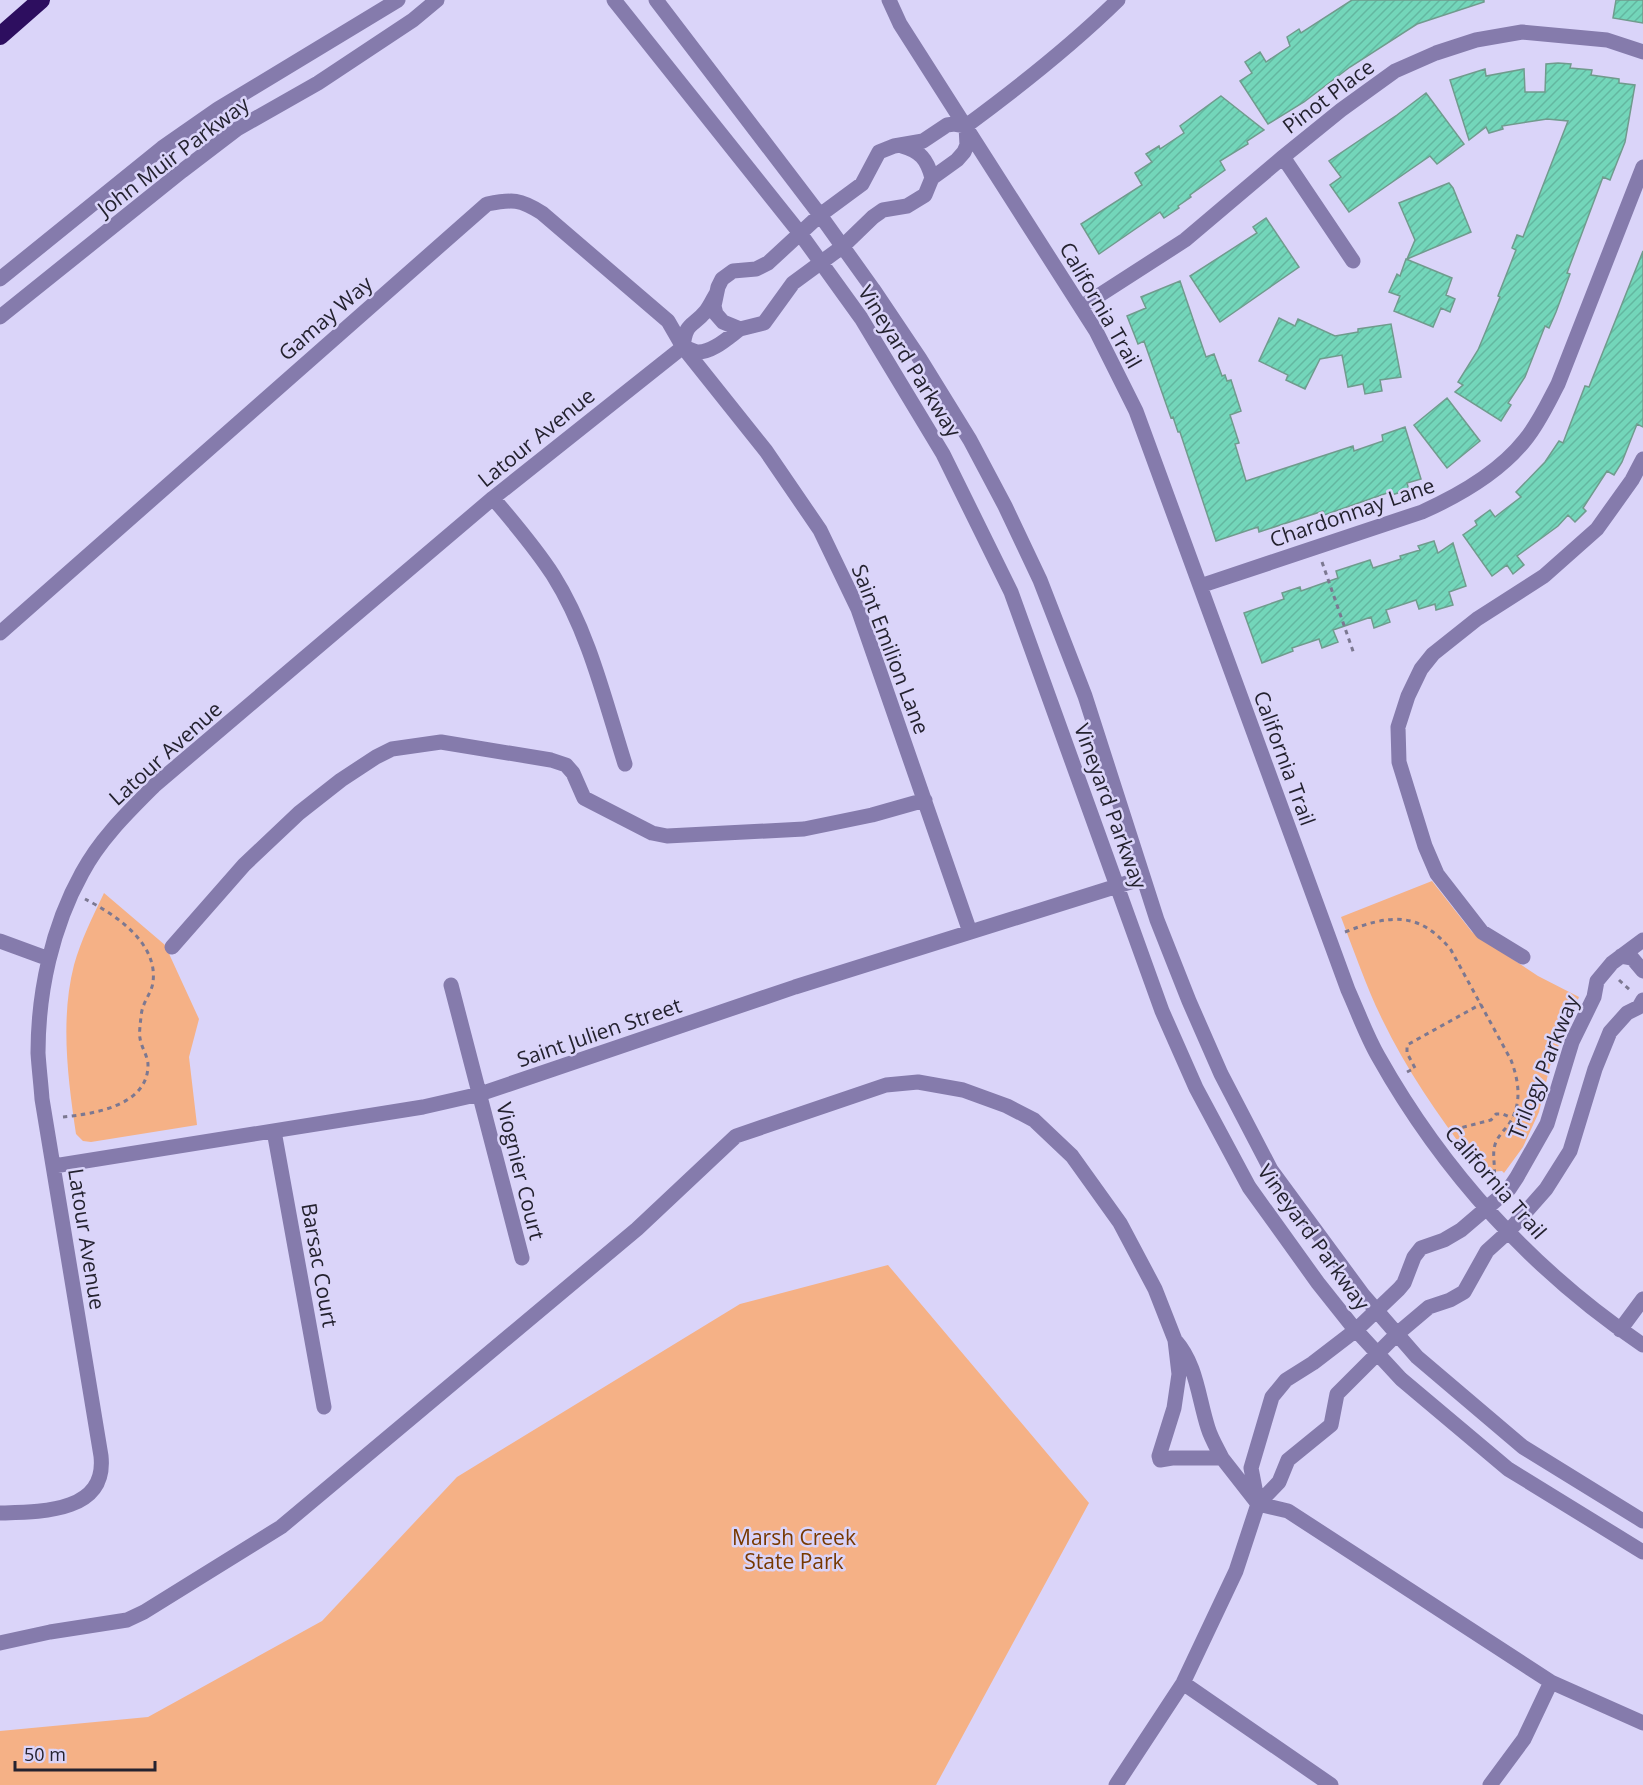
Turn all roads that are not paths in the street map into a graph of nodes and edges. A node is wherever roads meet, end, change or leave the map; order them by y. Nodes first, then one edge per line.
1 (41, 0) edge
2 (398, 0) edge
3 (437, 0) edge
4 (614, 0) edge
5 (656, 0) edge
6 (890, 0) edge
7 (1118, 0) edge
8 (0, 36) edge
9 (1643, 52) edge
10 (966, 126) junction
11 (902, 146) junction
12 (1283, 157) junction
13 (1643, 166) edge
14 (932, 177) junction
15 (820, 215) junction
16 (800, 232) junction
17 (842, 246) junction
18 (1353, 261) dead end
19 (821, 263) junction
20 (0, 279) edge
21 (716, 294) junction
22 (1081, 307) junction
23 (0, 317) edge
24 (740, 329) junction
25 (683, 347) junction
26 (1643, 459) edge
27 (494, 498) junction
28 (1200, 585) junction
29 (0, 633) edge
30 (625, 764) dead end
31 (925, 800) junction
32 (1143, 878) junction
33 (1117, 887) junction
34 (970, 932) junction
35 (1643, 940) edge
36 (0, 942) edge
37 (172, 946) dead end
38 (1621, 956) junction
39 (1523, 957) dead end
40 (49, 959) junction
41 (1643, 971) edge
42 (451, 985) dead end
43 (1643, 1000) edge
44 (480, 1094) junction
45 (274, 1131) junction
46 (54, 1166) junction
47 (1486, 1208) junction
48 (1508, 1232) junction
49 (522, 1258) dead end
50 (1643, 1299) edge
51 (1376, 1311) junction
52 (1356, 1330) junction
53 (1620, 1330) junction
54 (1396, 1334) junction
55 (1175, 1340) junction
56 (1643, 1345) edge
57 (1377, 1353) junction
58 (324, 1407) dead end
59 (1222, 1458) junction
60 (1258, 1504) junction
61 (0, 1513) edge
62 (1643, 1521) edge
63 (1643, 1552) edge
64 (0, 1643) edge
65 (1551, 1682) junction
66 (1183, 1683) junction
67 (1643, 1723) edge
68 (1116, 1785) edge
69 (1331, 1785) edge
70 (1491, 1785) edge

1 - 8 highway
2 - 20 street, John Muir Parkway
3 - 23 street, John Muir Parkway
4 - 16 street, Vineyard Parkway
5 - 15 street, Vineyard Parkway
6 - 10 street, California Trail
7 - 10 street
9 - 12 street, Pinot Place
10 - 11 street, Latour Avenue
10 - 14 street
10 - 22 street, California Trail
11 - 14 street
11 - 15 street, Latour Avenue
12 - 18 street
12 - 22 street, Pinot Place
13 - 28 street, Chardonnay Lane
14 - 17 street
15 - 16 street, Latour Avenue
15 - 17 street, Vineyard Parkway
16 - 19 street, Vineyard Parkway
16 - 21 street, Latour Avenue
17 - 19 street
17 - 32 street, Vineyard Parkway
19 - 24 street
19 - 33 street, Vineyard Parkway
21 - 24 street
21 - 25 street, Latour Avenue
22 - 28 street, California Trail
24 - 25 street
25 - 27 street, Latour Avenue
25 - 29 street, Gamay Way
25 - 31 street, Saint Emilion Lane
26 - 39 street
27 - 30 street
27 - 40 street, Latour Avenue
28 - 47 street, California Trail
31 - 34 street, Saint Emilion Lane
31 - 37 street
32 - 33 street, Saint Julien Street
32 - 51 street, Vineyard Parkway
33 - 34 street, Saint Julien Street
33 - 52 street, Vineyard Parkway
34 - 44 street, Saint Julien Street
35 - 38 street, Trilogy Parkway
36 - 40 street
38 - 41 street
38 - 47 street, Trilogy Parkway
40 - 46 street, Latour Avenue
42 - 44 street, Viognier Court
43 - 48 street
44 - 45 street, Saint Julien Street
44 - 49 street, Viognier Court
45 - 46 street, Saint Julien Street
45 - 58 street, Barsac Court
46 - 61 street, Latour Avenue
47 - 48 street, California Trail
47 - 51 street, Trilogy Parkway
48 - 53 street, California Trail
48 - 54 street
50 - 53 street
51 - 52 street, Trilogy Parkway
51 - 54 street, Vineyard Parkway
52 - 57 street, Vineyard Parkway
52 - 60 street, Trilogy Parkway
53 - 56 street, California Trail
54 - 57 street
54 - 62 street, Vineyard Parkway
55 - 59 street
55 - 59 street
55 - 64 street
57 - 60 street
57 - 63 street, Vineyard Parkway
59 - 60 street
60 - 65 street
60 - 66 street
65 - 67 street
65 - 70 street
66 - 68 street
66 - 69 street

